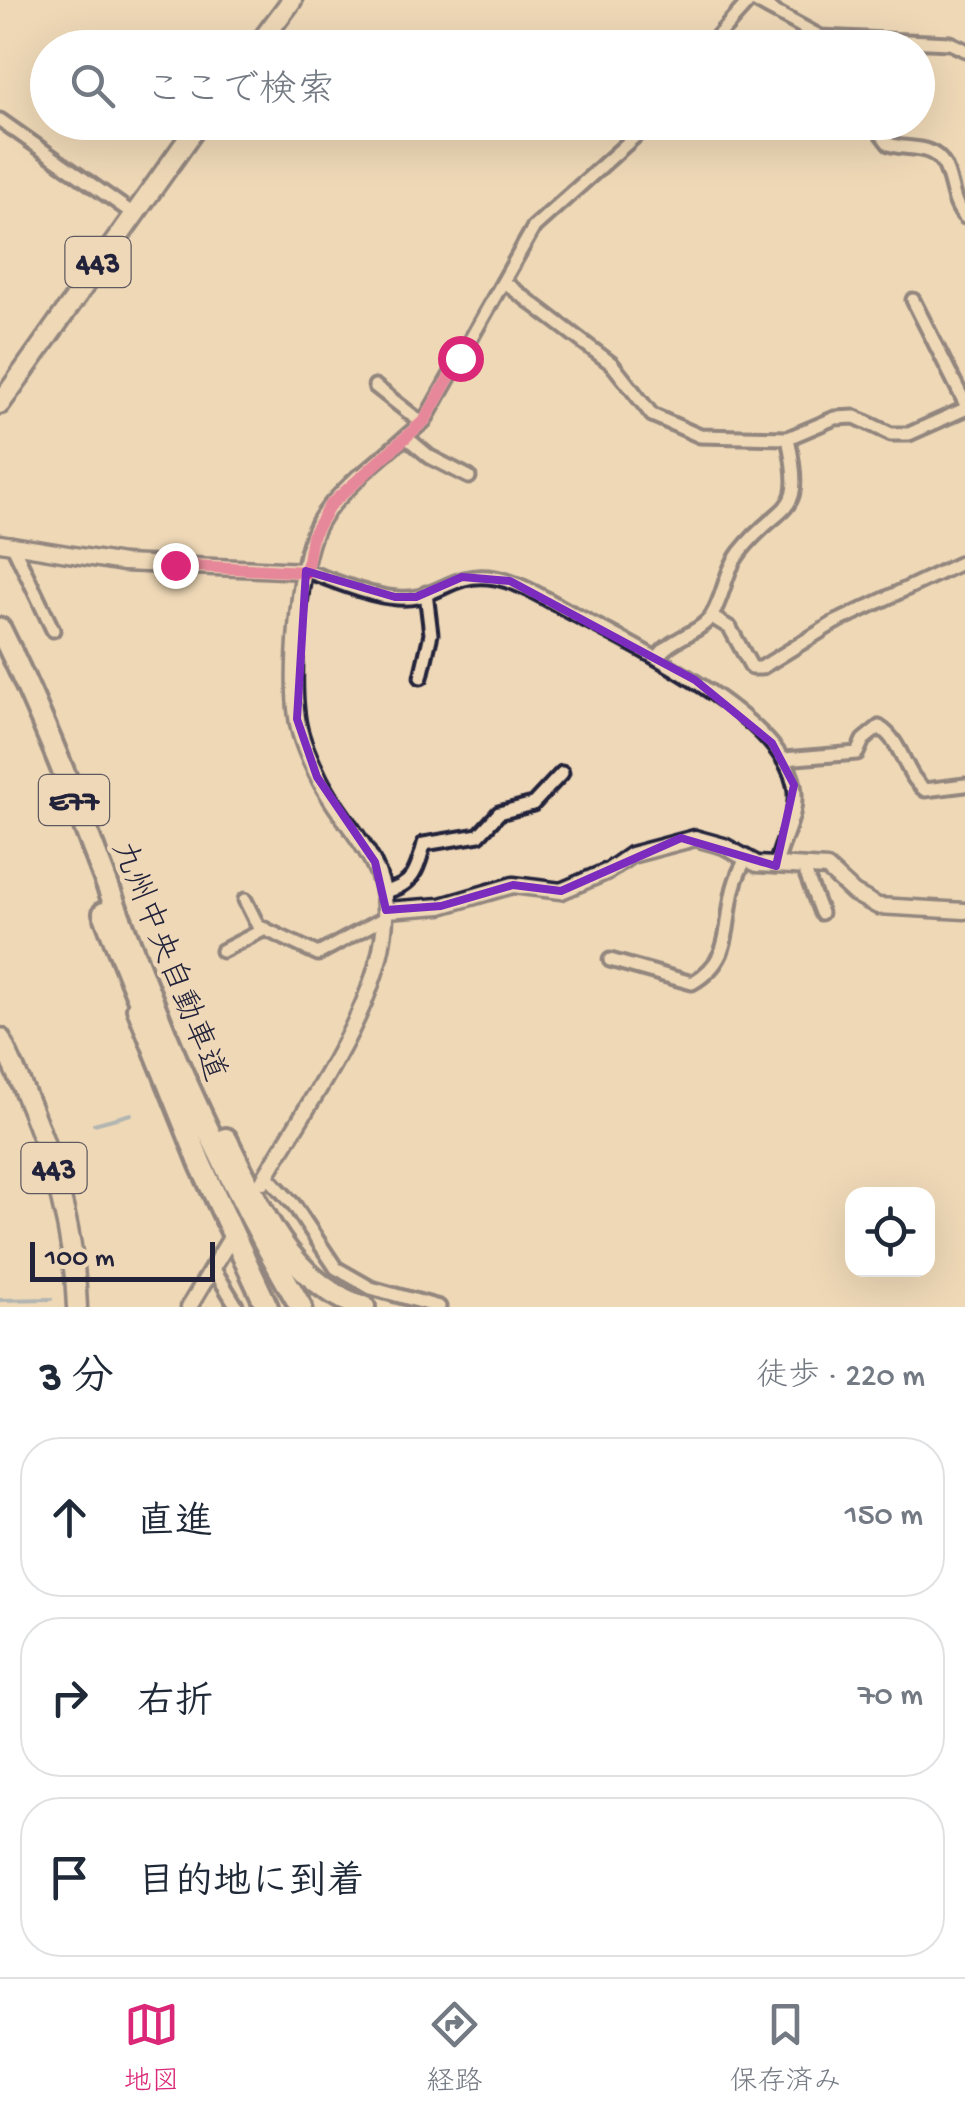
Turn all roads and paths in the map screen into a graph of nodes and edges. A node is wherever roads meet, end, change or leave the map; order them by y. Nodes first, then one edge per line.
1 (292, 0) edge
2 (751, 0) edge
3 (270, 30) edge
4 (724, 30) edge
5 (805, 30) edge
6 (935, 43) edge
7 (965, 50) edge
8 (0, 120) edge
9 (187, 140) edge
10 (631, 140) edge
11 (885, 140) edge
12 (132, 214) junction
13 (965, 218) edge
14 (504, 282) junction
15 (913, 300) dead end
16 (376, 386) dead end
17 (0, 404) edge
18 (965, 406) edge
19 (422, 423) junction
20 (406, 437) junction
21 (788, 438) junction
22 (359, 477) joint
23 (469, 477) dead end
24 (6, 543) edge
25 (965, 561) edge
26 (306, 572) junction
27 (426, 593) junction
28 (712, 617) junction
29 (0, 629) edge
30 (54, 630) dead end
31 (0, 657) edge
32 (658, 657) junction
33 (421, 678) dead end
34 (784, 759) junction
35 (562, 773) dead end
36 (965, 785) edge
37 (747, 858) junction
38 (776, 866) junction
39 (804, 866) junction
40 (384, 892) junction
41 (245, 900) dead end
42 (965, 912) edge
43 (821, 913) dead end
44 (385, 914) junction
45 (265, 929) junction
46 (222, 951) dead end
47 (610, 960) dead end
48 (136, 975) junction
49 (0, 1038) edge
50 (264, 1178) joint
51 (230, 1239) dead end
52 (214, 1269) junction
53 (77, 1307) edge
54 (188, 1307) edge
55 (237, 1307) edge
56 (267, 1307) edge
57 (288, 1307) edge
58 (301, 1307) edge
59 (364, 1307) edge
60 (439, 1307) edge

1 - 3 highway
2 - 4 street
2 - 5 street
6 - 7 street
8 - 12 street
9 - 12 highway, 443
10 - 14 street
11 - 13 street
12 - 17 highway, 443
14 - 19 street
14 - 21 street
15 - 18 street
16 - 19 street
18 - 21 street
19 - 20 street
20 - 22 street
20 - 23 street
21 - 28 street
22 - 26 street
24 - 26 street
24 - 30 street
25 - 28 street
26 - 27 street
26 - 40 street
27 - 32 street
27 - 33 street
28 - 32 street
29 - 48 highway, 九州中央自動車道 / E77
31 - 48 highway, 九州中央自動車道 / E77
32 - 34 street
34 - 36 street
34 - 38 street
35 - 40 street
37 - 38 street
37 - 44 street
37 - 47 street
38 - 39 street
39 - 42 street
39 - 43 street
40 - 44 street
41 - 45 street
44 - 45 street
44 - 50 street
45 - 46 street
48 - 56 highway
48 - 57 highway, 九州中央自動車道 / E77
48 - 58 highway, 九州中央自動車道 / E77
48 - 59 highway
49 - 53 highway, 443
50 - 60 street
51 - 52 street
52 - 54 street
52 - 55 street

